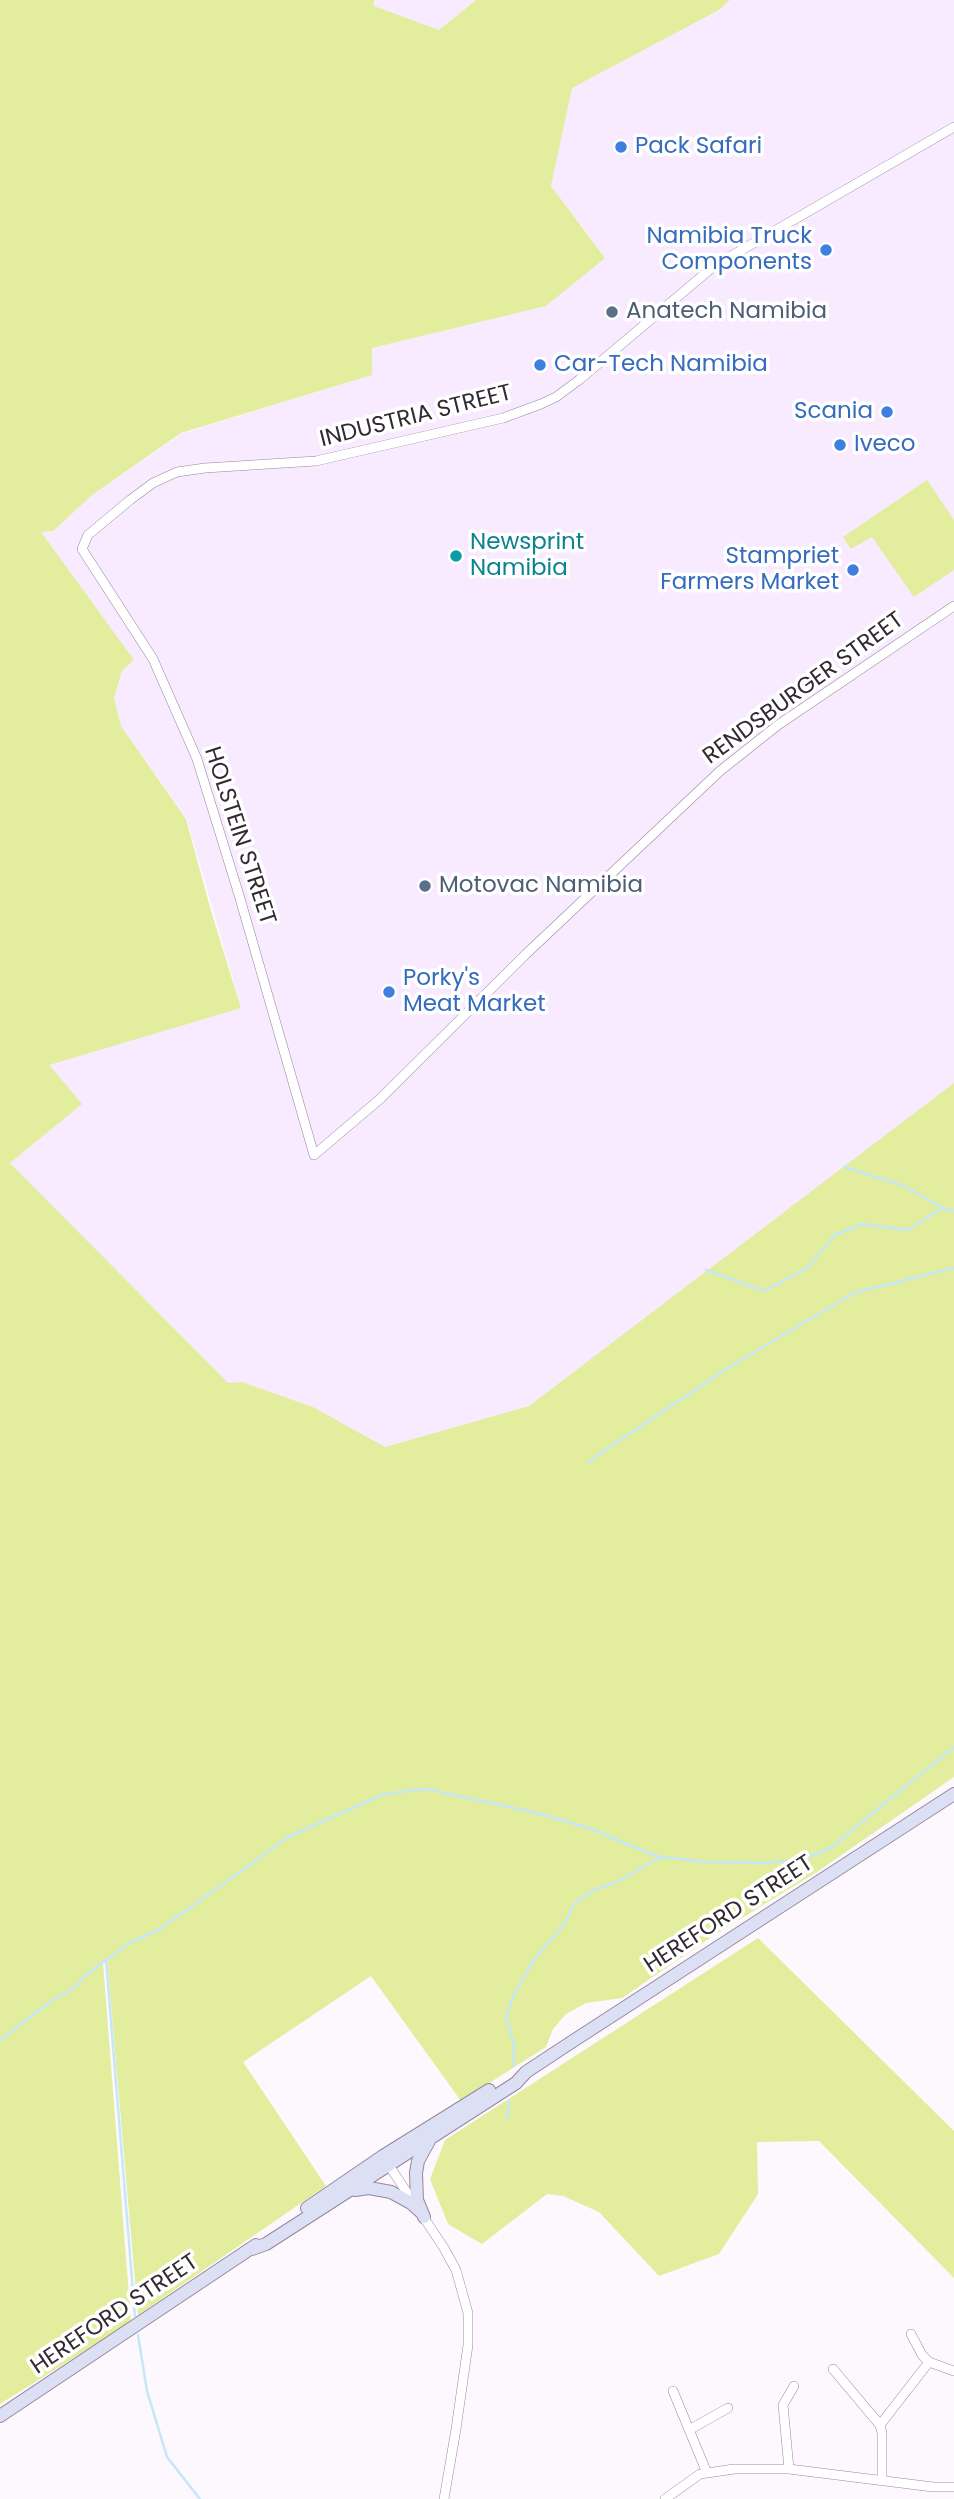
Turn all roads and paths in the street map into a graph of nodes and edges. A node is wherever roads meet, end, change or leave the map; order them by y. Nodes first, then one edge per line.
1 (954, 127) edge
2 (82, 549) joint
3 (954, 606) edge
4 (314, 1154) joint
5 (954, 1794) edge
6 (526, 2072) junction
7 (434, 2135) junction
8 (386, 2161) junction
9 (347, 2191) junction
10 (422, 2215) junction
11 (252, 2249) junction
12 (911, 2334) dead end
13 (929, 2362) junction
14 (833, 2369) dead end
15 (954, 2371) edge
16 (794, 2386) dead end
17 (673, 2391) dead end
18 (728, 2408) dead end
19 (0, 2416) edge
20 (880, 2426) junction
21 (689, 2430) junction
22 (789, 2469) junction
23 (707, 2473) junction
24 (882, 2480) junction
25 (954, 2487) edge
26 (443, 2499) edge
27 (665, 2499) edge

1 - 2 street, INDUSTRIA STREET
2 - 4 street, HOLSTEIN STREET
3 - 4 street, RENDSBURGER STREET
5 - 6 main road, HEREFORD STREET
6 - 7 main road, HEREFORD STREET
6 - 8 main road, HEREFORD STREET
7 - 8 main road, HEREFORD STREET
7 - 10 main road
8 - 9 main road, HEREFORD STREET
8 - 10 street
8 - 11 main road, HEREFORD STREET
9 - 10 main road
9 - 11 main road, HEREFORD STREET
10 - 26 street
11 - 19 main road, HEREFORD STREET
12 - 13 street
13 - 15 street
13 - 20 street
14 - 20 street
16 - 22 street
17 - 21 street
18 - 21 street
20 - 24 street
21 - 23 street
22 - 23 street
22 - 24 street
23 - 27 street
24 - 25 street

